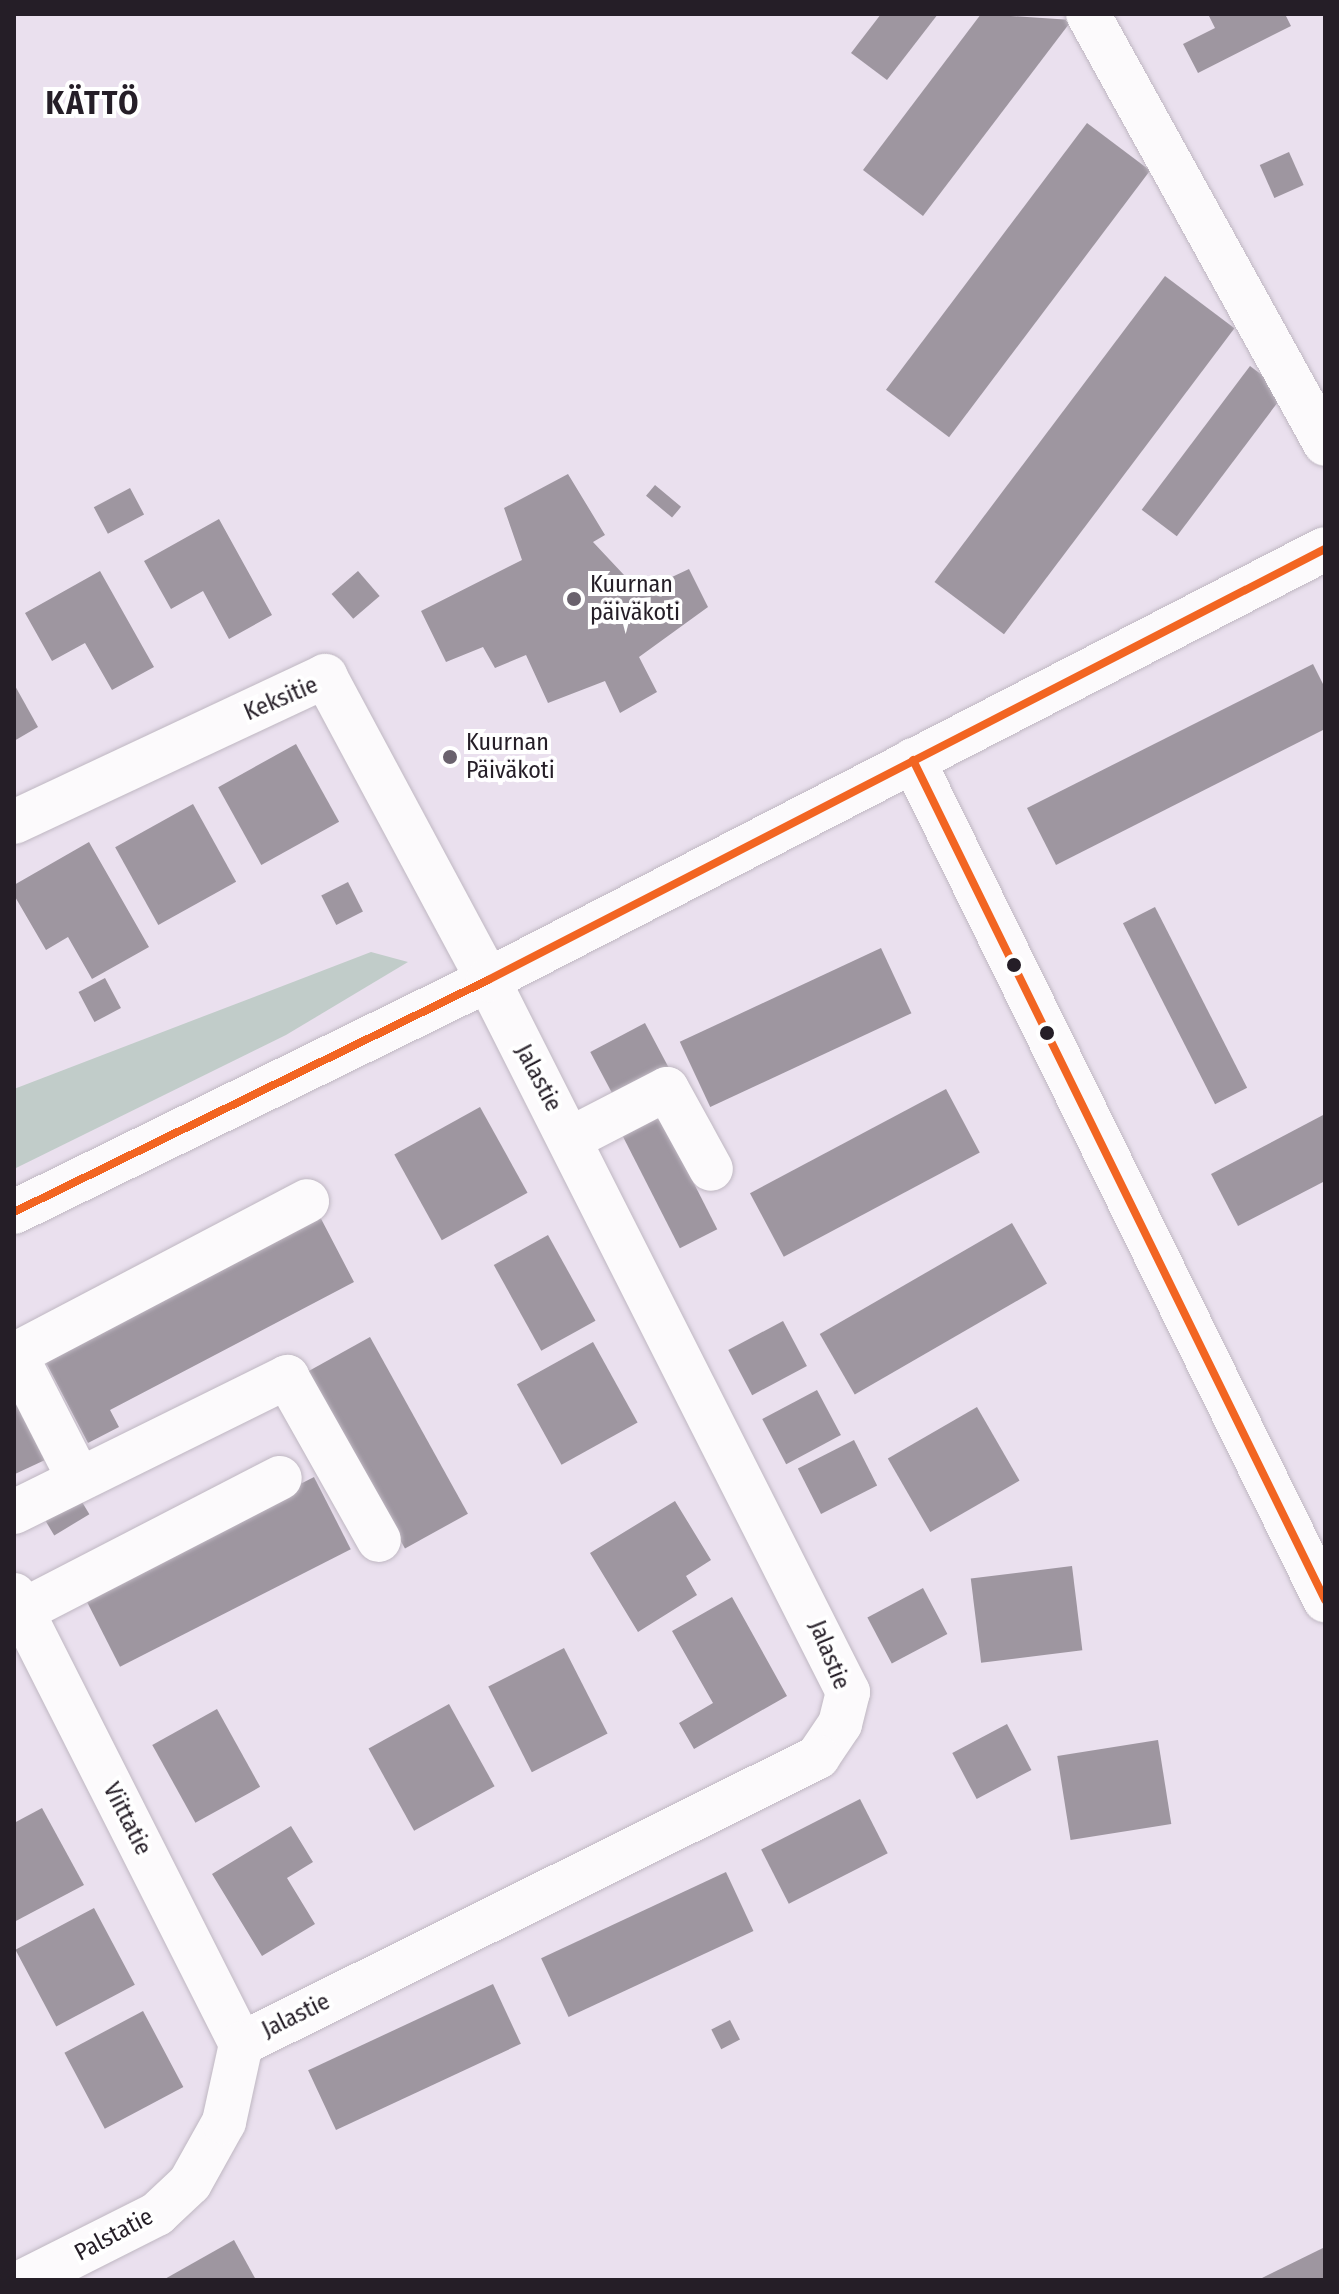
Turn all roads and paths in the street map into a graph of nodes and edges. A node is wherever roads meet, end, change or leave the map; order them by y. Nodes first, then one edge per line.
1 (1088, 14) edge
2 (1325, 444) edge
3 (1325, 549) edge
4 (913, 760) junction
5 (14, 822) edge
6 (488, 980) junction
7 (570, 1139) junction
8 (711, 1169) dead end
9 (307, 1201) dead end
10 (14, 1212) edge
11 (15, 1354) edge
12 (280, 1478) dead end
13 (79, 1479) junction
14 (14, 1512) edge
15 (379, 1540) dead end
16 (1325, 1600) edge
17 (18, 1603) edge
18 (241, 2044) junction
19 (26, 2280) edge

1 - 2 street
3 - 4 street
4 - 6 street
4 - 16 street
5 - 6 street, Keksitie
6 - 7 street, Jalastie
6 - 10 street
7 - 8 street
7 - 18 street, Jalastie
9 - 11 street
11 - 13 street
12 - 17 street
13 - 14 street
13 - 15 street
17 - 18 street, Viittatie
18 - 19 street, Palstatie

